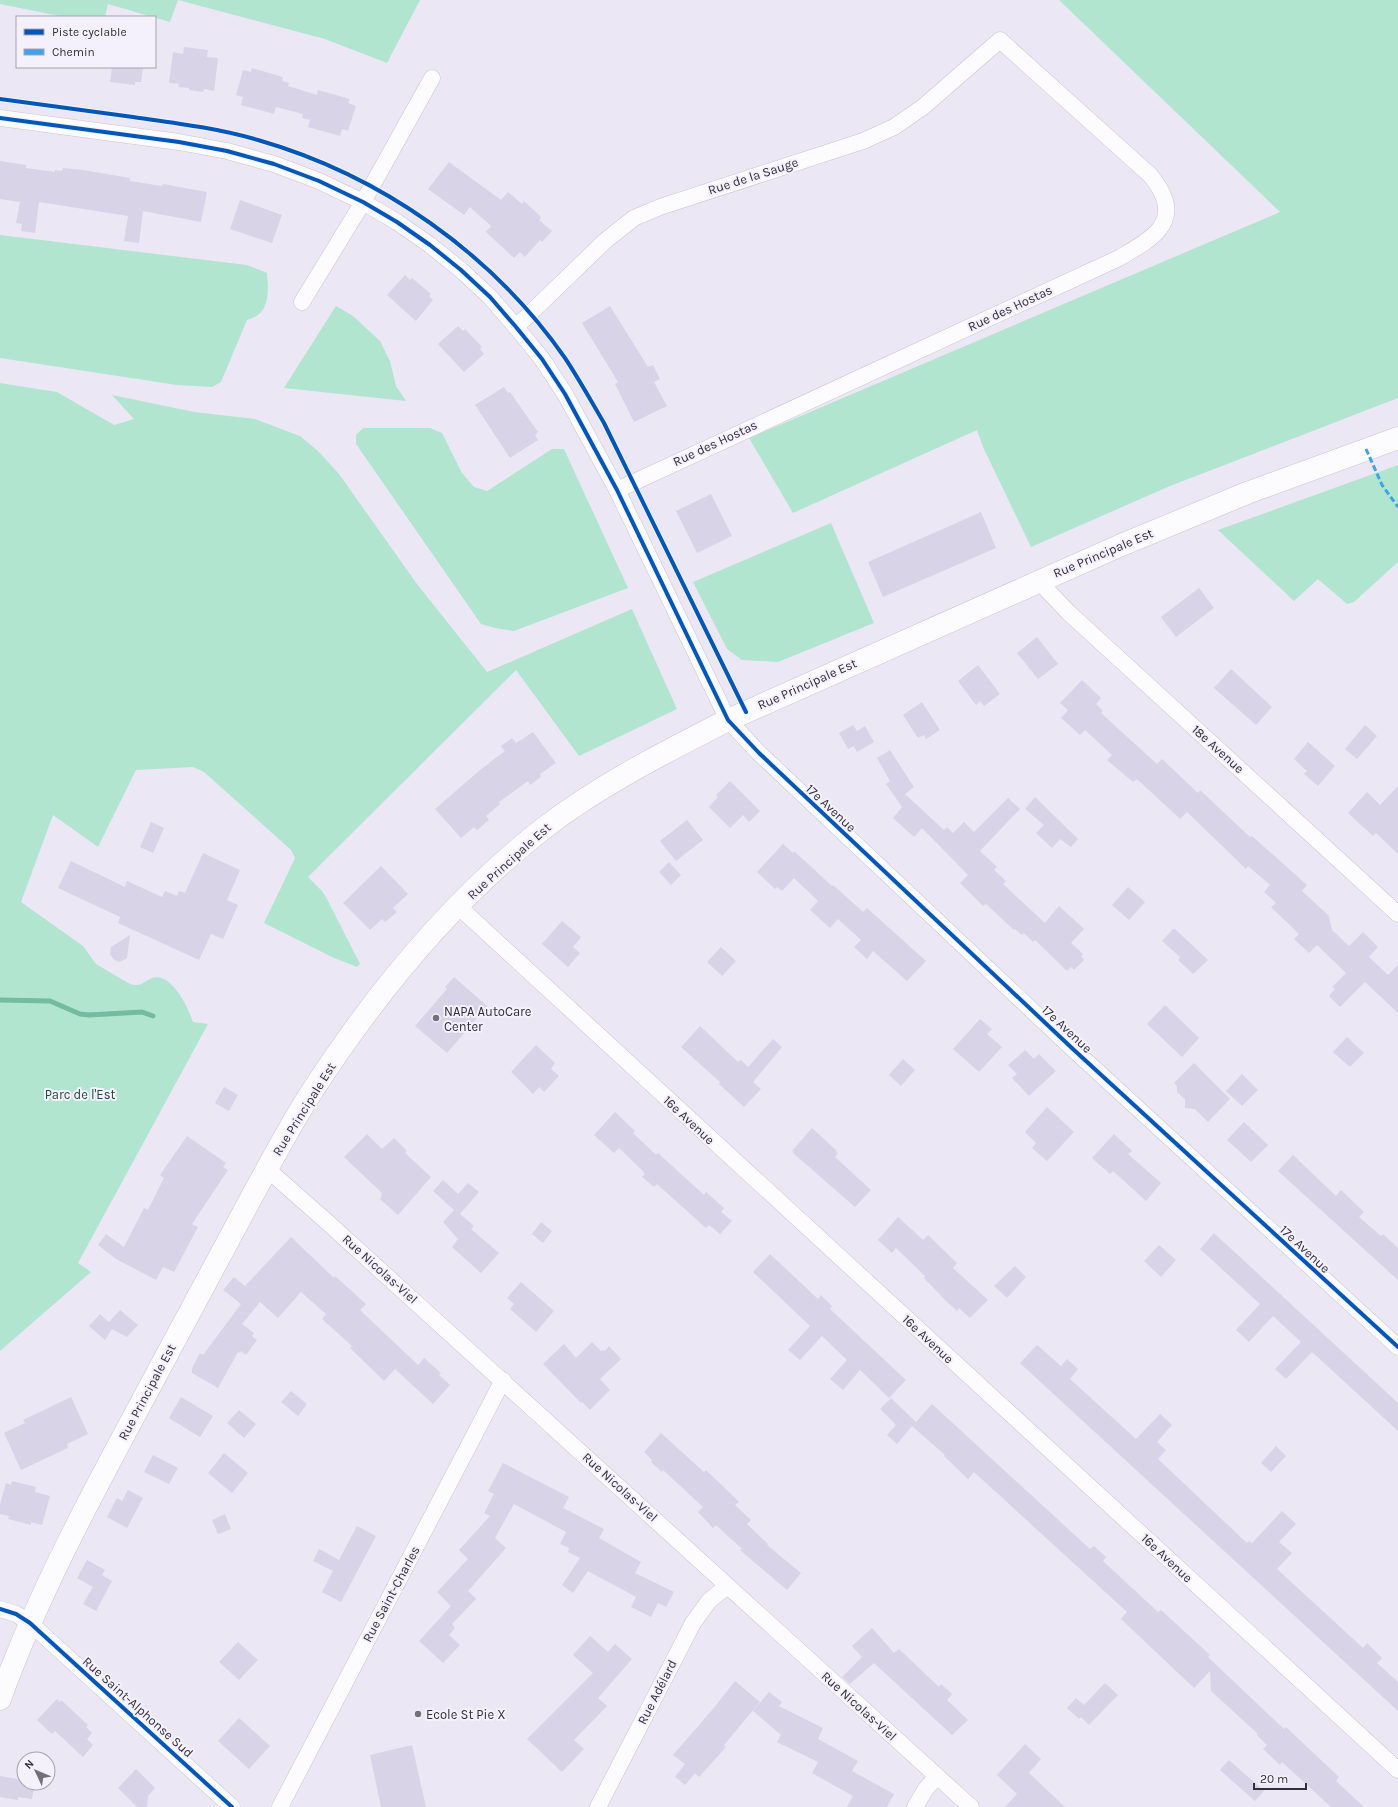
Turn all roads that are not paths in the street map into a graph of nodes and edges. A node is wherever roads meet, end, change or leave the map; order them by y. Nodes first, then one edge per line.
1 (1000, 40) joint
2 (432, 78) dead end
3 (0, 118) edge
4 (363, 202) junction
5 (302, 302) dead end
6 (516, 327) junction
7 (1398, 438) edge
8 (617, 490) junction
9 (1041, 580) junction
10 (728, 720) junction
11 (459, 907) junction
12 (1398, 914) edge
13 (267, 1170) junction
14 (1398, 1347) edge
15 (502, 1380) junction
16 (727, 1586) junction
17 (0, 1609) edge
18 (30, 1623) junction
19 (0, 1699) edge
20 (1398, 1770) edge
21 (936, 1776) junction
22 (232, 1807) edge
23 (280, 1807) edge
24 (598, 1807) edge
25 (915, 1807) edge
26 (971, 1807) edge

1 - 6 street, Rue de la Sauge
1 - 8 street, Rue des Hostas
2 - 4 street
3 - 4 street, 17e Avenue
4 - 5 street
4 - 6 street, 17e Avenue
6 - 8 street, 17e Avenue
7 - 9 main road, Rue Principale Est
8 - 10 street, 17e Avenue
9 - 10 main road, Rue Principale Est
9 - 12 street, 18e Avenue
10 - 11 main road, Rue Principale Est
10 - 14 street, 17e Avenue
11 - 13 main road, Rue Principale Est
11 - 20 street, 16e Avenue
13 - 15 street, Rue Nicolas-Viel
13 - 18 main road, Rue Principale Est
15 - 16 street, Rue Nicolas-Viel
15 - 23 street, Rue Saint-Charles
16 - 21 street, Rue Nicolas-Viel
16 - 24 street, Rue Adélard
17 - 18 street, Rue Saint-Alphonse Sud
18 - 19 main road, Rue Principale Est
18 - 22 street, Rue Saint-Alphonse Sud
21 - 25 street
21 - 26 street, Rue Nicolas-Viel

